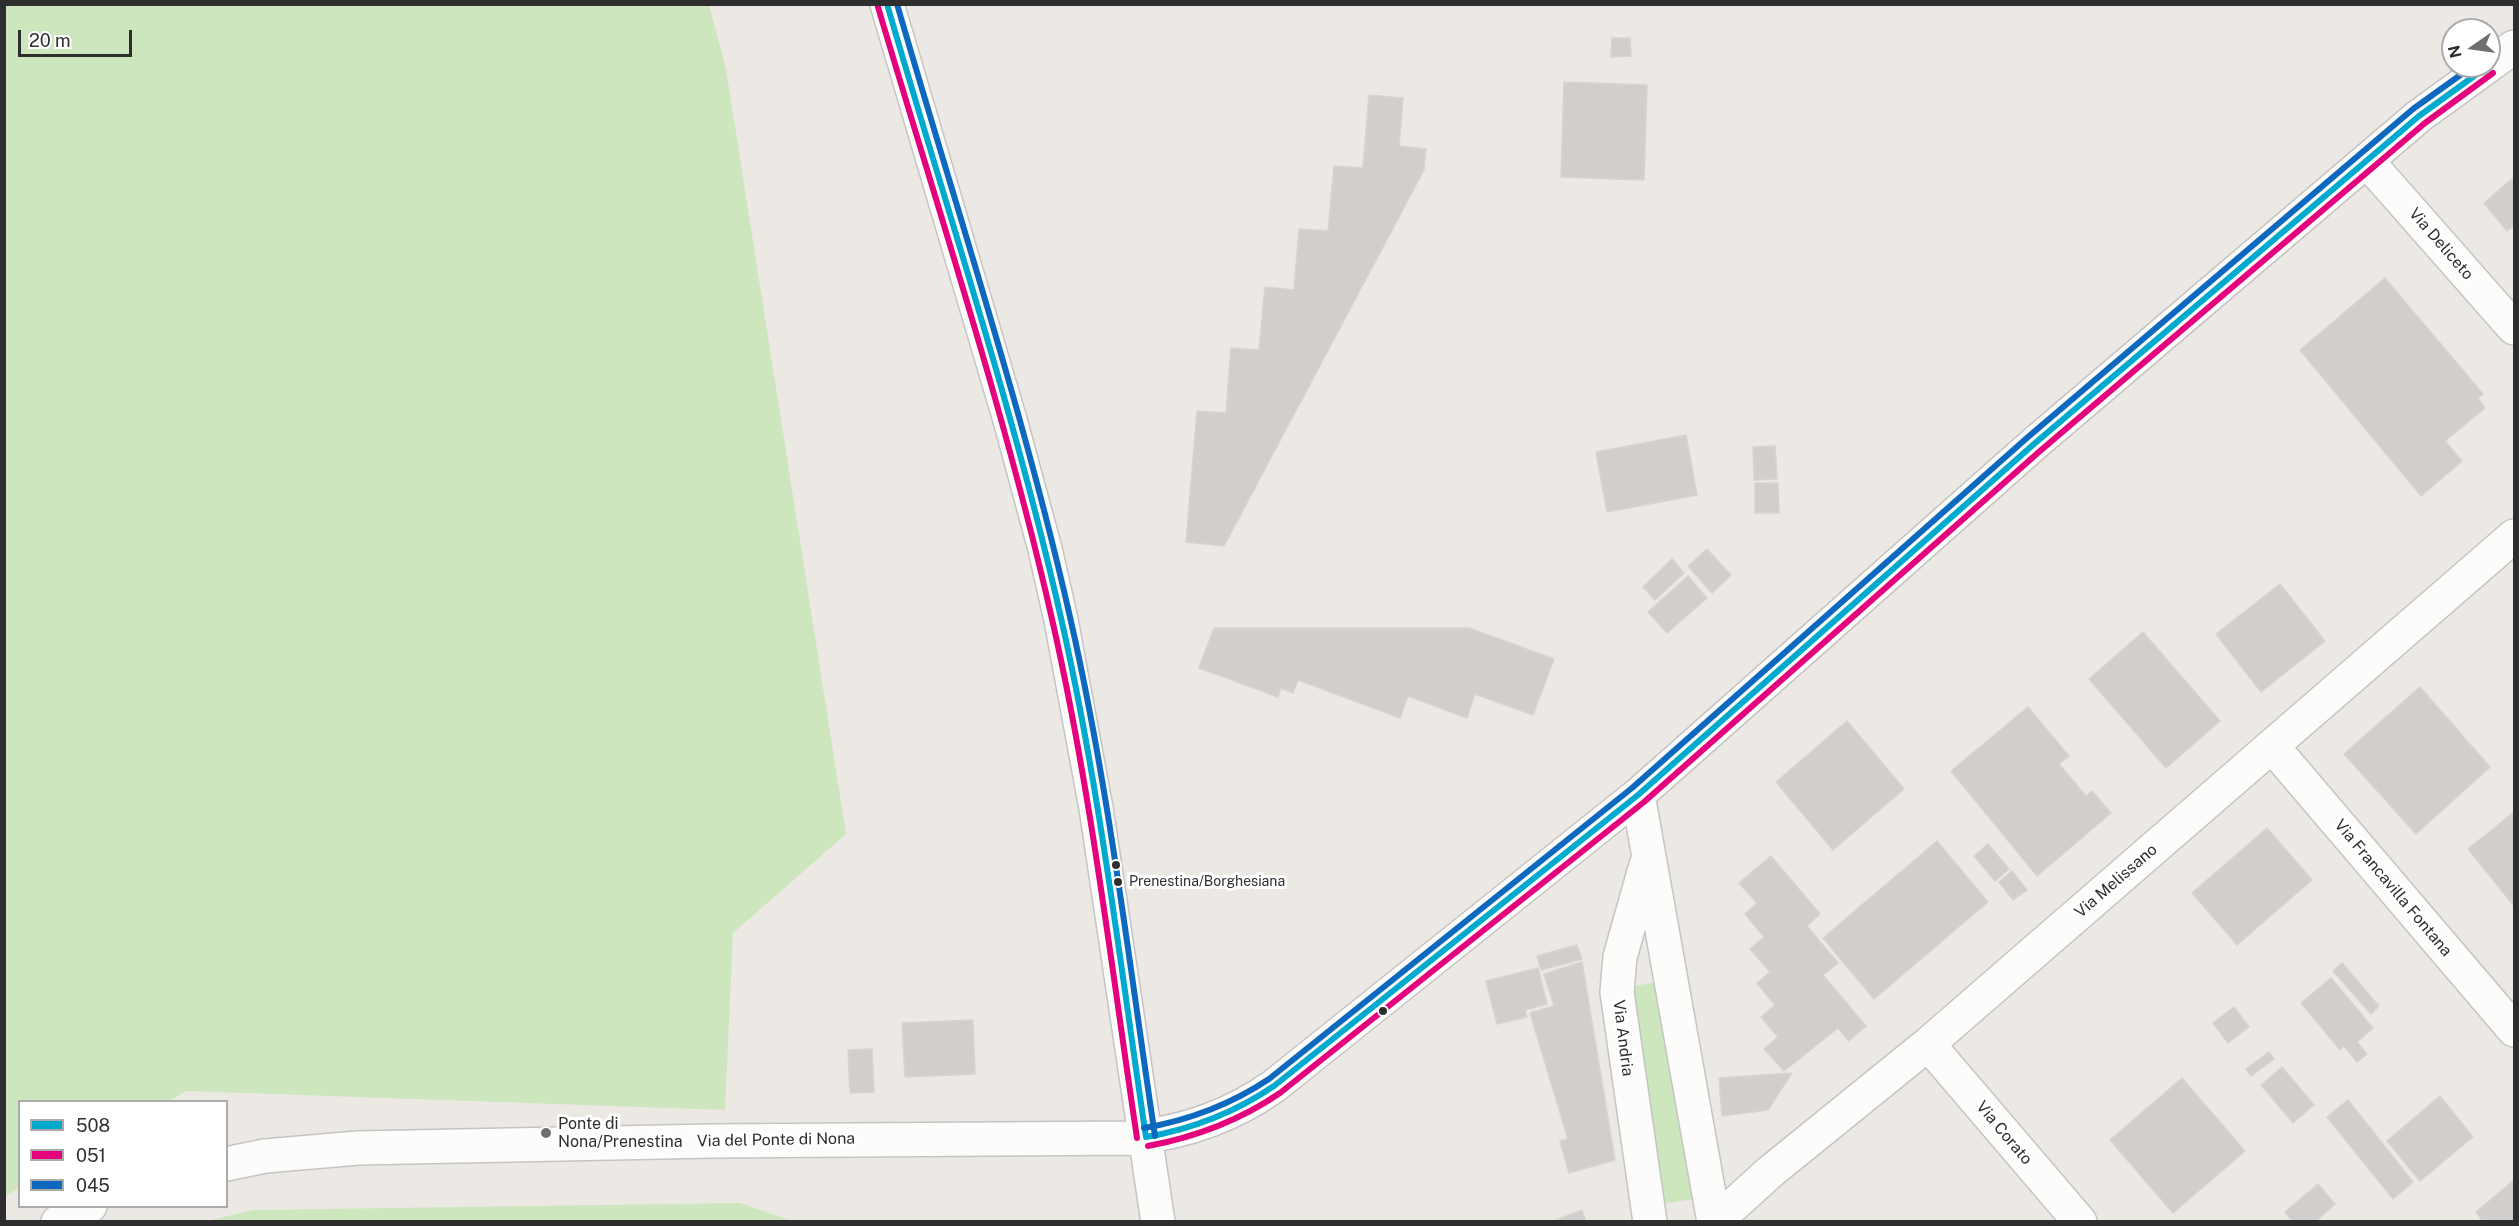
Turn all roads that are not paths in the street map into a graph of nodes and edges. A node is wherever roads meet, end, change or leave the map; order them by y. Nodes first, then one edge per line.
1 (887, 4) edge
2 (2514, 47) edge
3 (2501, 56) edge
4 (2471, 78) edge
5 (2367, 161) junction
6 (2514, 328) edge
7 (2514, 536) edge
8 (2272, 746) junction
9 (1638, 795) junction
10 (1648, 858) junction
11 (2514, 1030) edge
12 (1928, 1044) junction
13 (1146, 1137) junction
14 (228, 1164) edge
15 (86, 1208) edge
16 (58, 1221) edge
17 (1158, 1221) edge
18 (1650, 1221) edge
19 (1714, 1221) edge
20 (2080, 1221) edge

1 - 13 street
2 - 3 street, Via del Ponte di Nona
4 - 5 street, Via del Ponte di Nona
5 - 6 street, Via Deliceto
5 - 9 street, Via del Ponte di Nona
7 - 8 street, Via Melissano
8 - 11 street, Via Francavilla Fontana
8 - 12 street, Via Melissano
9 - 10 street, Via Andria
9 - 13 street, Via del Ponte di Nona
10 - 18 street, Via Andria
10 - 19 street, Via Andria
12 - 19 street, Via Melissano
12 - 20 street, Via Corato
13 - 14 street, Via del Ponte di Nona
13 - 17 street
15 - 16 street

